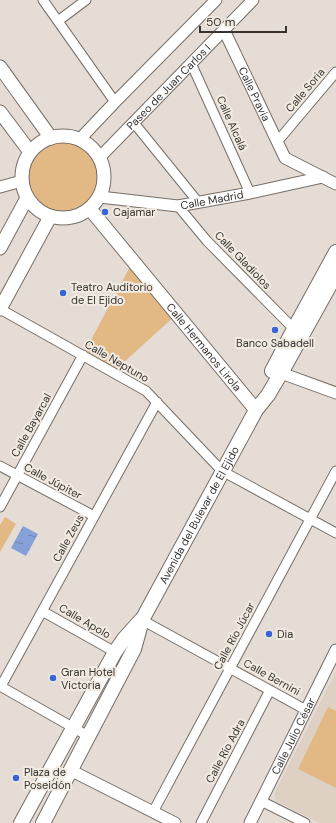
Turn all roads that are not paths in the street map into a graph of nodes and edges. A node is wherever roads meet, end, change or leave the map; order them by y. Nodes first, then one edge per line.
1 (43, 0) edge
2 (86, 0) edge
3 (216, 0) edge
4 (253, 0) edge
5 (58, 21) junction
6 (224, 30) junction
7 (192, 63) junction
8 (0, 67) edge
9 (336, 72) edge
10 (115, 102) junction
11 (0, 112) edge
12 (134, 122) junction
13 (51, 138) junction
14 (80, 139) junction
15 (277, 142) junction
16 (30, 152) junction
17 (100, 157) junction
18 (323, 177) junction
19 (22, 181) junction
20 (336, 184) edge
21 (0, 187) edge
22 (250, 193) junction
23 (100, 197) junction
24 (27, 198) junction
25 (198, 202) junction
26 (178, 206) junction
27 (90, 209) junction
28 (50, 217) junction
29 (0, 248) edge
30 (336, 252) edge
31 (336, 274) edge
32 (0, 309) edge
33 (291, 335) junction
34 (83, 355) junction
35 (282, 373) junction
36 (336, 393) edge
37 (156, 402) junction
38 (256, 410) junction
39 (0, 466) edge
40 (222, 471) junction
41 (336, 472) edge
42 (17, 475) junction
43 (0, 507) edge
44 (94, 516) junction
45 (310, 519) junction
46 (336, 533) edge
47 (42, 611) junction
48 (142, 620) junction
49 (336, 650) edge
50 (115, 652) junction
51 (230, 668) junction
52 (0, 686) edge
53 (270, 690) junction
54 (306, 710) junction
55 (74, 728) junction
56 (88, 736) junction
57 (70, 770) junction
58 (261, 801) junction
59 (153, 812) junction
60 (21, 823) edge
61 (43, 823) edge
62 (175, 823) edge
63 (200, 823) edge
64 (250, 823) edge
65 (305, 823) edge

1 - 5 street
2 - 5 street
3 - 10 street
4 - 6 street, Paseo de Juan Carlos I
5 - 10 street
6 - 7 street, Paseo de Juan Carlos I
6 - 15 street, Calle Pravia
7 - 12 street, Paseo de Juan Carlos I
7 - 22 street, Calle Alcalá
8 - 13 main road
9 - 15 street, Calle Soria
10 - 14 street
11 - 16 main road
12 - 17 street, Paseo de Juan Carlos I
12 - 25 street
13 - 14 main road
13 - 16 main road
14 - 17 main road
15 - 18 street, Calle Pravia
16 - 19 main road
17 - 23 main road
18 - 20 street
18 - 22 street, Calle Madrid
19 - 21 street
19 - 24 main road
22 - 25 street, Calle Madrid
23 - 26 street, Calle Madrid
23 - 27 main road
24 - 28 main road
24 - 29 main road
25 - 26 street, Calle Madrid
26 - 33 street, Calle Gladiolos
27 - 28 main road
27 - 38 main road, Calle Hermanos Lirola
28 - 32 main road
30 - 33 main road, Avenida del Bulevar de El Ejido
31 - 35 main road, Avenida del Bulevar de El Ejido
32 - 34 street, Calle Neptuno
33 - 35 main road, Avenida del Bulevar de El Ejido
33 - 38 main road, Avenida del Bulevar de El Ejido
34 - 37 street, Calle Neptuno
34 - 42 street, Calle Bayarcal
35 - 36 street
35 - 38 main road, Avenida del Bulevar de El Ejido
37 - 40 street, Calle Neptuno
37 - 44 street, Calle Zeus
38 - 40 main road, Avenida del Bulevar de El Ejido
39 - 42 street, Calle Júpiter
40 - 45 street, Calle Neptuno
40 - 48 main road, Avenida del Bulevar de El Ejido
41 - 45 street, Calle Río Júcar
42 - 43 street, Calle Bayarcal
42 - 44 street, Calle Júpiter
44 - 47 street, Calle Zeus
45 - 46 street, Calle Neptuno
45 - 51 street, Calle Río Júcar
47 - 50 street, Calle Apolo
47 - 52 street, Calle Zeus
48 - 50 main road, Avenida del Bulevar de El Ejido
48 - 51 street, Calle Bernini
48 - 56 main road, Avenida del Bulevar de El Ejido
49 - 54 street, Calle Julio César
50 - 55 main road, Avenida del Bulevar de El Ejido
51 - 53 street, Calle Bernini
51 - 59 street, Calle Río Júcar
52 - 55 street
53 - 54 street, Calle Bernini
53 - 63 street, Calle Río Adra
54 - 58 street, Calle Julio César
55 - 56 street
55 - 60 main road, Avenida del Bulevar de El Ejido
56 - 57 main road, Avenida del Bulevar de El Ejido
57 - 59 street
57 - 61 main road, Avenida del Bulevar de El Ejido
58 - 64 street, Calle Julio César
58 - 65 street
59 - 62 street

